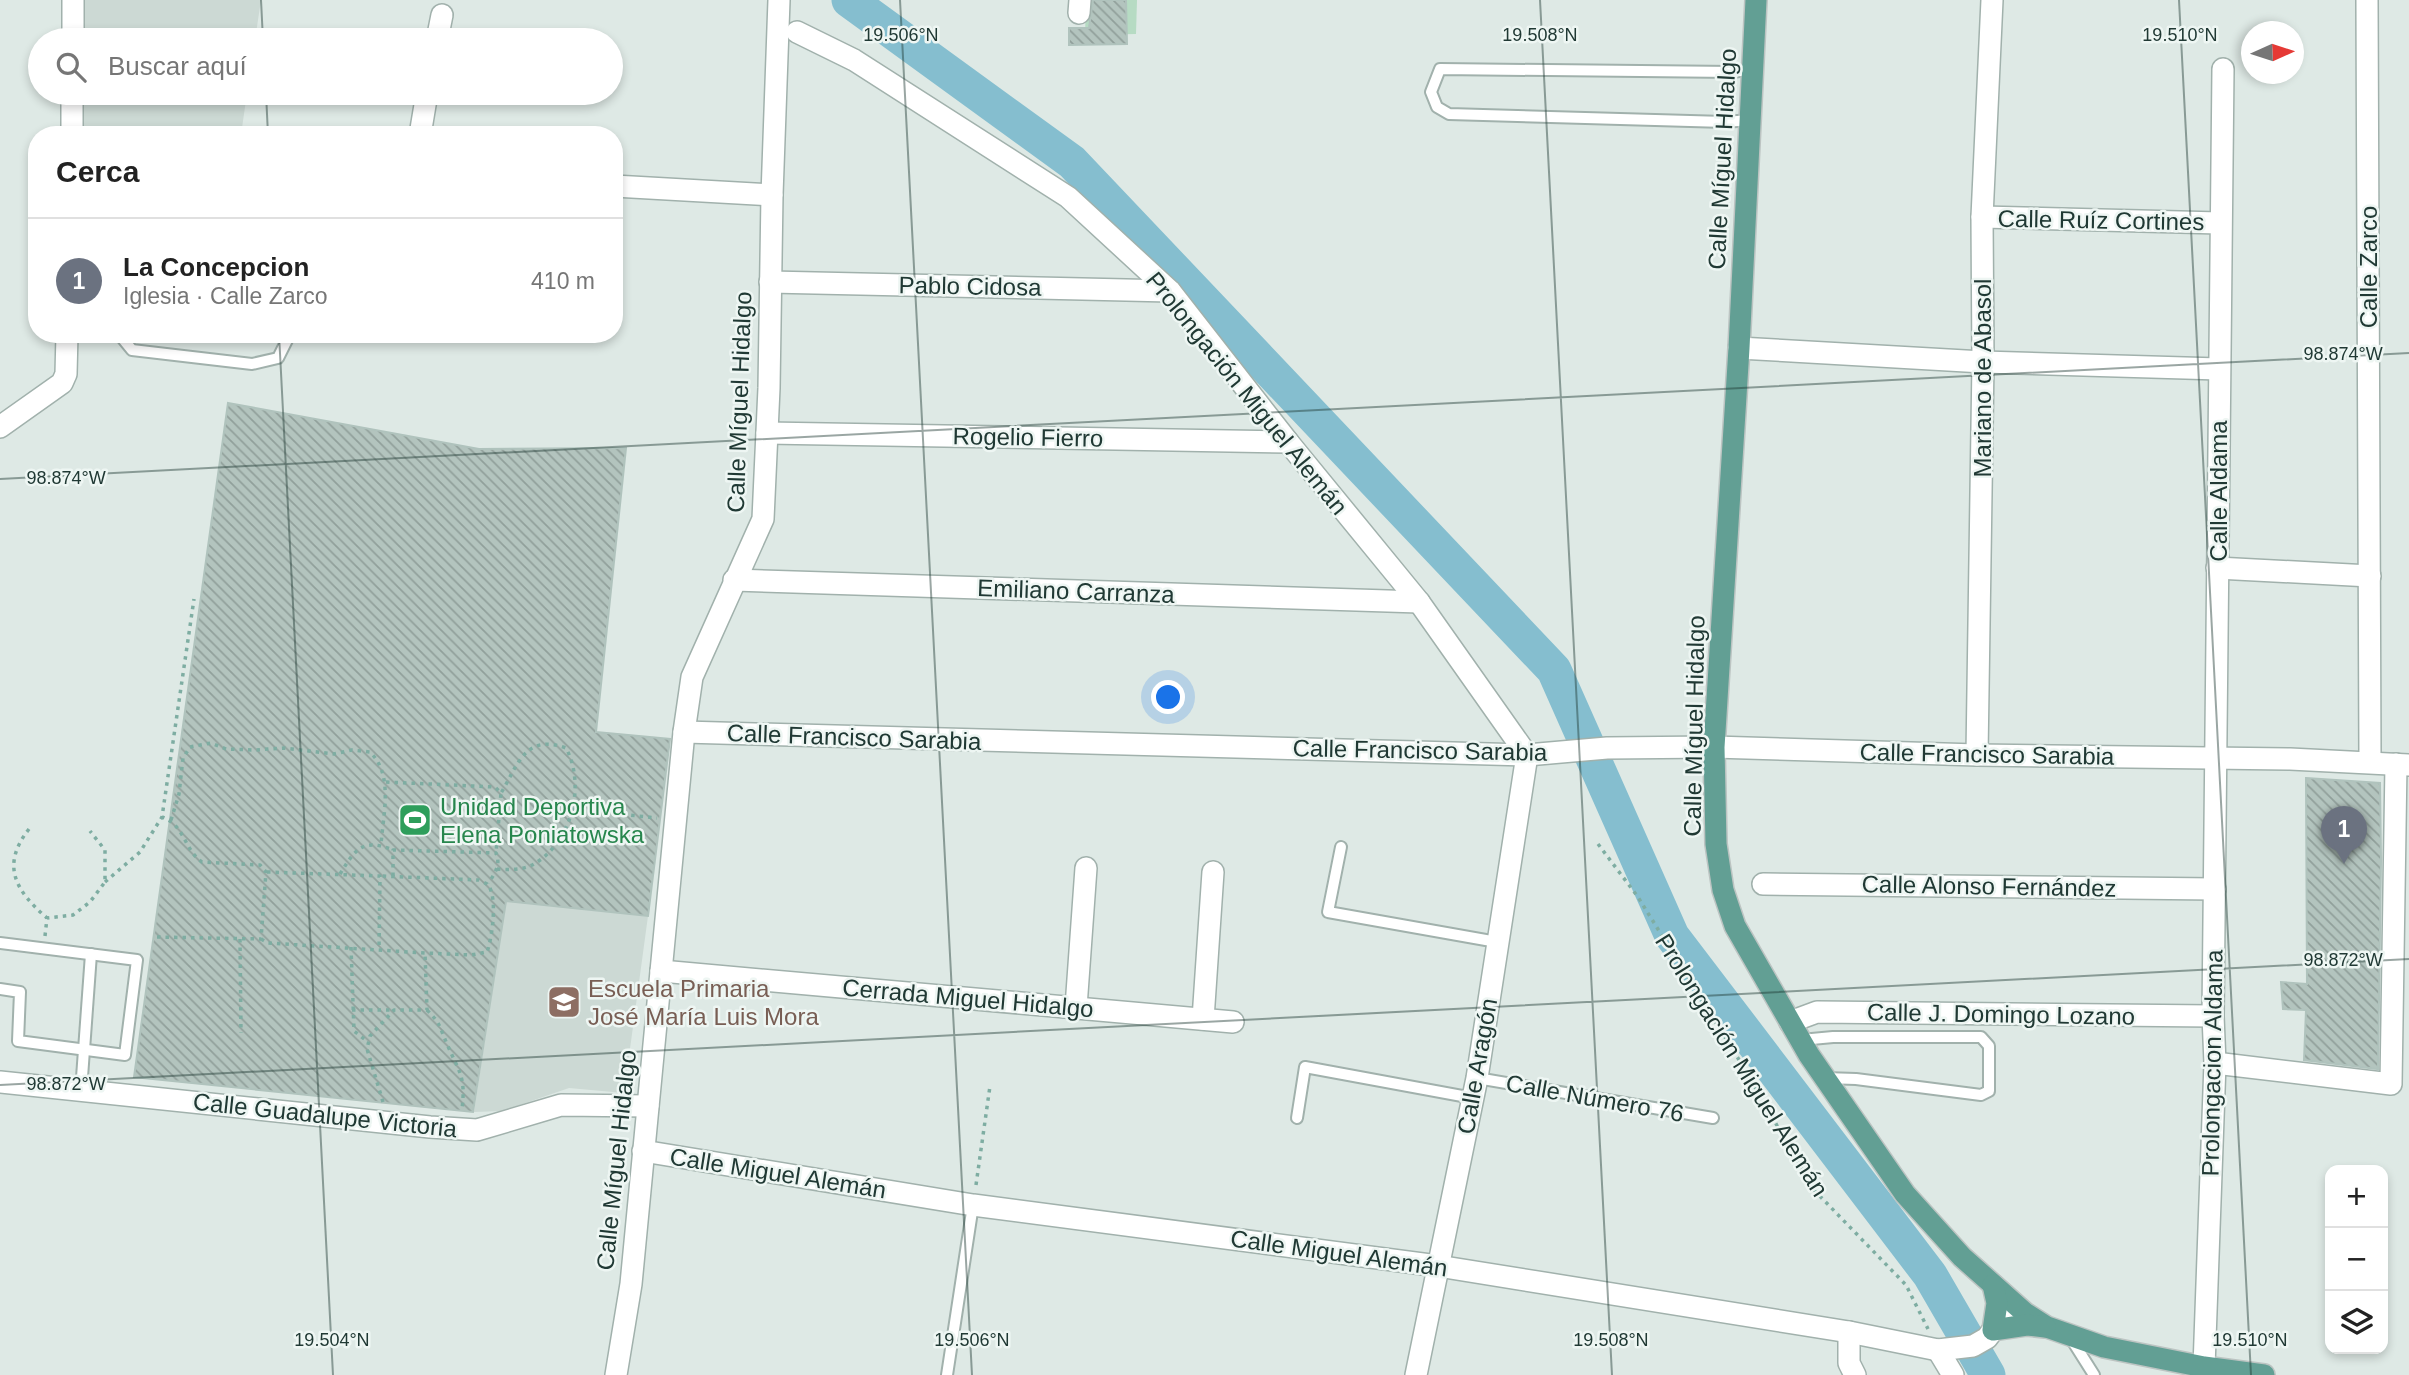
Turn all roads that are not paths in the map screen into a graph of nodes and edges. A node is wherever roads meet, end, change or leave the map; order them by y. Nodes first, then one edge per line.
1 (73, 0) edge
2 (779, 0) edge
3 (1756, 0) edge
4 (1992, 0) edge
5 (2367, 0) edge
6 (442, 15) dead end
7 (73, 28) edge
8 (439, 28) edge
9 (797, 32) dead end
10 (1753, 69) junction
11 (2223, 69) dead end
12 (72, 105) edge
13 (425, 105) edge
14 (1751, 120) junction
15 (72, 126) edge
16 (422, 126) edge
17 (623, 187) edge
18 (772, 195) junction
19 (1982, 217) junction
20 (2220, 223) junction
21 (770, 282) junction
22 (1170, 290) junction
23 (67, 343) edge
24 (126, 343) edge
25 (286, 343) edge
26 (1739, 348) junction
27 (1983, 362) junction
28 (2219, 369) junction
29 (0, 427) edge
30 (767, 433) junction
31 (1288, 442) junction
32 (2217, 568) junction
33 (2370, 576) junction
34 (734, 580) junction
35 (1419, 602) junction
36 (684, 732) junction
37 (1714, 747) junction
38 (1537, 754) junction
39 (1977, 755) junction
40 (2216, 759) junction
41 (2370, 762) junction
42 (2402, 765) edge
43 (1341, 847) dead end
44 (1086, 868) dead end
45 (1213, 872) dead end
46 (1763, 884) dead end
47 (2215, 889) junction
48 (1497, 942) junction
49 (0, 943) edge
50 (91, 954) junction
51 (2401, 965) edge
52 (661, 971) junction
53 (0, 989) edge
54 (1076, 1007) junction
55 (2213, 1016) junction
56 (1203, 1019) junction
57 (1233, 1022) dead end
58 (1795, 1031) junction
59 (83, 1048) junction
60 (2215, 1063) junction
61 (1824, 1077) junction
62 (0, 1082) edge
63 (1475, 1088) junction
64 (80, 1091) junction
65 (648, 1106) junction
66 (1297, 1118) dead end
67 (1713, 1118) dead end
68 (643, 1151) junction
69 (973, 1205) junction
70 (1438, 1266) junction
71 (1993, 1285) junction
72 (2025, 1313) junction
73 (2047, 1327) junction
74 (1849, 1332) junction
75 (1990, 1334) junction
76 (2068, 1335) junction
77 (1948, 1350) junction
78 (2201, 1371) edge
79 (616, 1375) edge
80 (947, 1375) edge
81 (1416, 1375) edge
82 (1855, 1375) edge
83 (1952, 1375) edge
84 (2094, 1375) edge
85 (2264, 1375) edge

1 - 7 street
2 - 18 street, Calle Míguel Hidalgo
3 - 10 main road, Calle Míguel Hidalgo
4 - 19 street, Mariano de Abasol
5 - 33 street, Calle Zarco
6 - 8 street
9 - 22 street, Prolongación Miguel Alemán
10 - 14 main road, Calle Míguel Hidalgo
10 - 14 lane
11 - 20 street, Calle Aldama
12 - 15 street
13 - 16 street
14 - 26 main road, Calle Míguel Hidalgo
17 - 18 street
18 - 21 street, Calle Míguel Hidalgo
19 - 20 street, Calle Ruíz Cortines
19 - 27 street, Mariano de Abasol
20 - 28 street, Calle Aldama
21 - 22 street, Pablo Cidosa
21 - 30 street, Calle Míguel Hidalgo
22 - 31 street, Prolongación Miguel Alemán
23 - 29 street
24 - 25 lane
26 - 27 street
26 - 37 main road, Calle Míguel Hidalgo
27 - 28 street
27 - 39 street, Mariano de Abasol
28 - 32 street, Calle Aldama
30 - 31 street, Rogelio Fierro
30 - 34 street, Calle Míguel Hidalgo
31 - 35 street, Prolongación Miguel Alemán
32 - 33 street
32 - 40 street, Calle Aldama
33 - 41 street, Calle Zarco
34 - 35 street, Emiliano Carranza
34 - 36 street, Calle Míguel Hidalgo
35 - 38 street, Prolongación Miguel Alemán
36 - 38 street, Calle Francisco Sarabia
36 - 52 street, Calle Míguel Hidalgo
37 - 38 street, Calle Francisco Sarabia
37 - 39 street, Calle Francisco Sarabia
37 - 58 main road, Calle Míguel Hidalgo
38 - 48 street, Calle Aragón
39 - 40 street, Calle Francisco Sarabia
40 - 41 street, Calle Francisco Sarabia
40 - 47 street, Prolongacion Aldama
41 - 42 street, Calle Francisco Sarabia
42 - 51 street
43 - 48 lane
44 - 54 street
45 - 56 street
46 - 47 street, Calle Alonso Fernández
47 - 55 street, Prolongacion Aldama
48 - 63 street, Calle Aragón
49 - 50 lane
50 - 59 lane
50 - 59 lane
51 - 60 street
52 - 54 street, Cerrada Miguel Hidalgo
52 - 65 street, Calle Míguel Hidalgo
53 - 59 lane
54 - 56 street, Cerrada Miguel Hidalgo
55 - 58 street, Calle J. Domingo Lozano
55 - 60 street, Prolongacion Aldama
56 - 57 street, Cerrada Miguel Hidalgo
58 - 61 main road, Calle Míguel Hidalgo
58 - 61 lane
59 - 64 lane
60 - 78 street, Prolongacion Aldama
61 - 71 main road, Calle Míguel Hidalgo
62 - 64 street, Calle Guadalupe Victoria
63 - 66 lane, Calle Número 76
63 - 67 lane, Calle Número 76
63 - 70 street, Calle Aragón
64 - 65 street, Calle Guadalupe Victoria
65 - 68 street, Calle Míguel Hidalgo
68 - 69 street, Calle Miguel Alemán
68 - 79 street, Calle Míguel Hidalgo
69 - 70 street, Calle Miguel Alemán
69 - 80 lane
70 - 74 street, Calle Miguel Alemán
70 - 81 street, Calle Aragón
71 - 72 main road, Calle Míguel Hidalgo
71 - 75 main road
72 - 73 main road, Calle Míguel Hidalgo
72 - 75 street
73 - 75 main road
73 - 76 main road, Calle Míguel Hidalgo
74 - 77 street, Calle Miguel Alemán
74 - 82 street
75 - 77 street
76 - 78 main road, Calle Míguel Hidalgo
76 - 84 lane
77 - 83 street
78 - 85 main road, Calle Míguel Hidalgo

